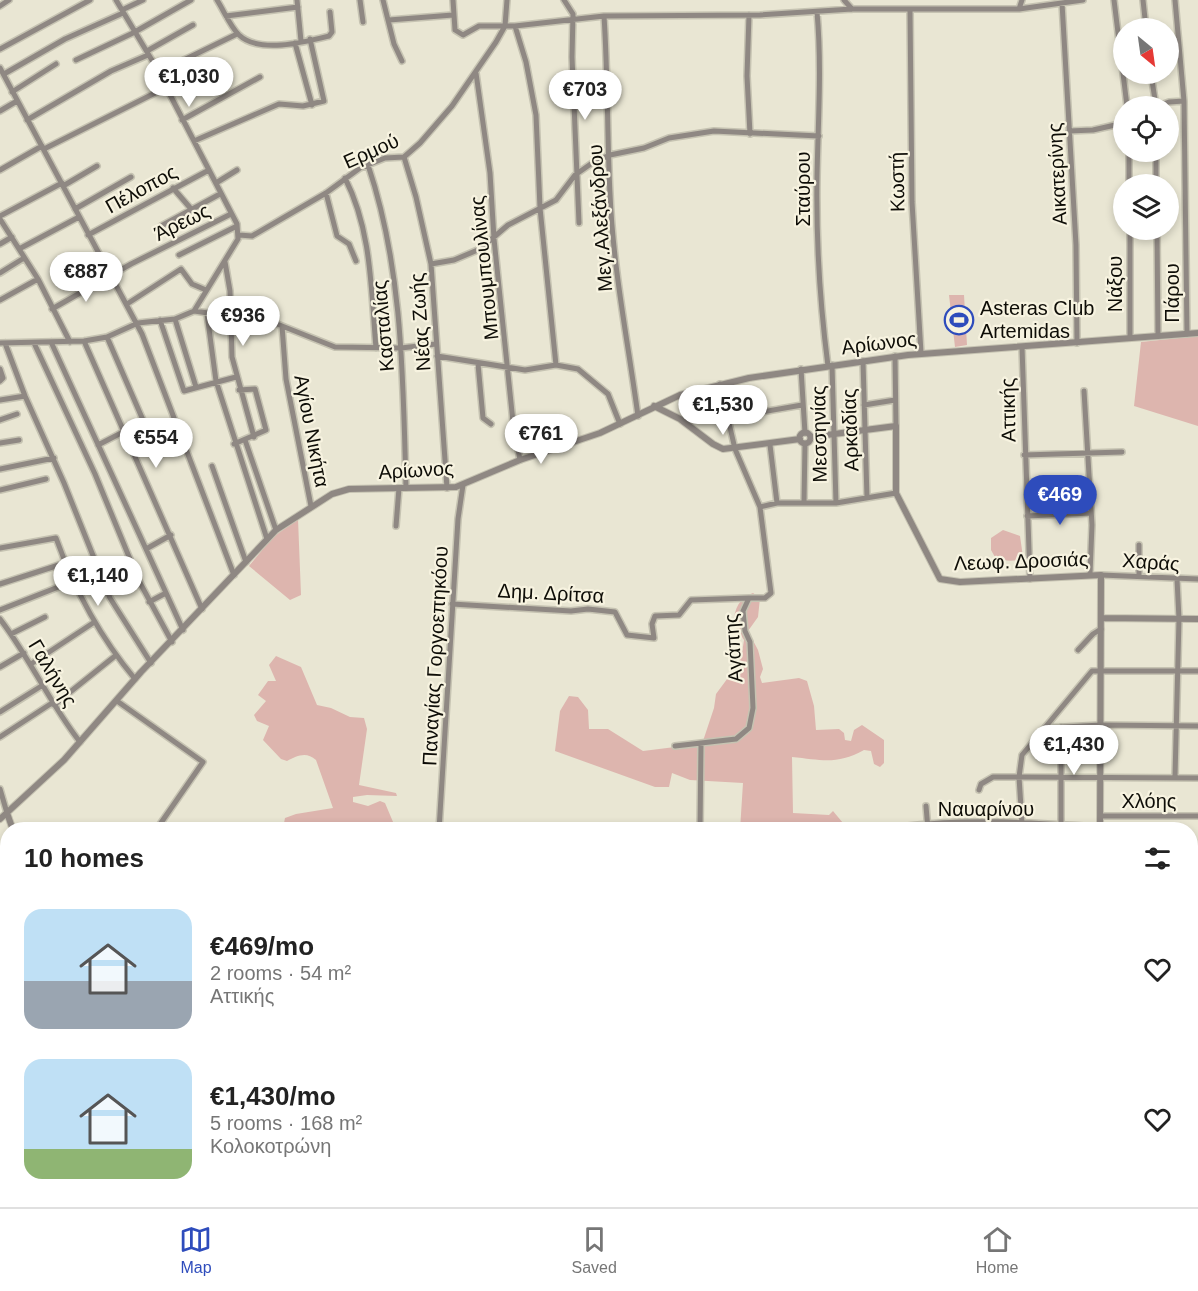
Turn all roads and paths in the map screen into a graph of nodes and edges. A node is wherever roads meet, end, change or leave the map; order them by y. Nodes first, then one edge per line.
1 (9, 0) edge
2 (90, 0) edge
3 (116, 0) edge
4 (142, 0) edge
5 (191, 0) edge
6 (217, 0) edge
7 (297, 0) edge
8 (360, 0) edge
9 (383, 0) edge
10 (453, 0) edge
11 (507, 0) edge
12 (564, 0) edge
13 (844, 0) edge
14 (1022, 0) edge
15 (1083, 0) edge
16 (1114, 0) edge
17 (1143, 0) edge
18 (1175, 0) edge
19 (1062, 3) junction
20 (0, 6) edge
21 (298, 7) junction
22 (852, 9) junction
23 (1019, 9) junction
24 (910, 10) junction
25 (122, 11) junction
26 (330, 12) dead end
27 (817, 12) junction
28 (453, 15) junction
29 (749, 15) junction
30 (226, 16) junction
31 (604, 16) junction
32 (1145, 18) edge
33 (572, 19) junction
34 (389, 20) junction
35 (363, 22) dead end
36 (193, 25) dead end
37 (505, 26) junction
38 (515, 26) junction
39 (133, 33) junction
40 (237, 34) junction
41 (310, 39) junction
42 (298, 42) junction
43 (0, 49) edge
44 (148, 53) junction
45 (76, 60) dead end
46 (402, 61) dead end
47 (56, 64) dead end
48 (0, 68) edge
49 (157, 73) junction
50 (476, 73) junction
51 (4, 74) junction
52 (260, 76) dead end
53 (8, 81) junction
54 (0, 86) edge
55 (165, 88) junction
56 (12, 92) junction
57 (1126, 96) edge
58 (17, 101) junction
59 (1179, 101) edge
60 (1184, 101) junction
61 (312, 105) junction
62 (0, 111) edge
63 (27, 120) junction
64 (182, 120) junction
65 (1113, 125) edge
66 (1069, 131) junction
67 (750, 134) junction
68 (819, 136) junction
69 (194, 141) junction
70 (43, 148) junction
71 (610, 155) junction
72 (404, 157) junction
73 (368, 165) junction
74 (98, 166) dead end
75 (0, 170) edge
76 (209, 170) junction
77 (237, 170) dead end
78 (576, 175) junction
79 (130, 177) dead end
80 (345, 178) junction
81 (216, 183) junction
82 (62, 185) junction
83 (173, 188) junction
84 (326, 193) junction
85 (220, 194) junction
86 (540, 208) junction
87 (75, 209) junction
88 (192, 210) junction
89 (231, 214) junction
90 (0, 217) edge
91 (79, 217) junction
92 (579, 223) dead end
93 (160, 226) dead end
94 (237, 226) junction
95 (88, 235) junction
96 (239, 235) junction
97 (12, 237) junction
98 (494, 239) junction
99 (1130, 240) edge
100 (1157, 240) edge
101 (0, 244) edge
102 (19, 249) junction
103 (179, 255) dead end
104 (24, 258) junction
105 (356, 261) dead end
106 (225, 262) junction
107 (431, 264) junction
108 (0, 273) edge
109 (110, 275) junction
110 (38, 279) junction
111 (206, 290) junction
112 (0, 300) edge
113 (127, 304) junction
114 (52, 309) junction
115 (194, 311) junction
116 (207, 315) junction
117 (230, 316) junction
118 (175, 319) junction
119 (160, 320) junction
120 (138, 323) junction
121 (282, 326) junction
122 (1198, 333) edge
123 (1187, 334) junction
124 (1158, 336) junction
125 (107, 337) junction
126 (1130, 338) junction
127 (84, 341) junction
128 (51, 342) junction
129 (70, 342) junction
130 (3, 343) edge
131 (34, 343) junction
132 (1077, 343) junction
133 (436, 344) junction
134 (1022, 347) junction
135 (376, 348) junction
136 (401, 348) junction
137 (921, 353) junction
138 (437, 356) junction
139 (894, 356) junction
140 (863, 361) junction
141 (478, 364) junction
142 (556, 365) junction
143 (830, 365) junction
144 (509, 367) junction
145 (0, 369) edge
146 (801, 369) junction
147 (236, 377) junction
148 (0, 381) edge
149 (216, 381) junction
150 (720, 384) junction
151 (196, 387) junction
152 (240, 390) junction
153 (1084, 391) dead end
154 (25, 396) junction
155 (0, 400) edge
156 (895, 400) junction
157 (802, 405) junction
158 (864, 405) junction
159 (654, 406) junction
160 (17, 414) dead end
161 (638, 416) junction
162 (728, 418) junction
163 (0, 420) edge
164 (490, 424) dead end
165 (620, 424) junction
166 (896, 426) junction
167 (125, 430) junction
168 (864, 430) junction
169 (834, 434) junction
170 (808, 435) junction
171 (254, 437) junction
172 (19, 440) dead end
173 (245, 440) junction
174 (803, 441) junction
175 (0, 443) edge
176 (234, 444) junction
177 (98, 445) junction
178 (770, 445) junction
179 (735, 449) junction
180 (156, 450) dead end
181 (1087, 452) junction
182 (1122, 452) dead end
183 (1024, 455) junction
184 (54, 458) junction
185 (520, 460) junction
186 (212, 466) dead end
187 (0, 469) edge
188 (46, 479) dead end
189 (463, 485) junction
190 (402, 488) junction
191 (447, 488) junction
192 (0, 490) edge
193 (896, 493) junction
194 (867, 498) junction
195 (804, 502) junction
196 (777, 503) junction
197 (836, 503) junction
198 (311, 506) junction
199 (760, 507) junction
200 (1091, 513) junction
201 (1027, 516) junction
202 (396, 526) dead end
203 (276, 530) junction
204 (171, 535) junction
205 (267, 539) junction
206 (1139, 545) dead end
207 (0, 548) edge
208 (146, 549) junction
209 (246, 562) junction
210 (65, 563) junction
211 (99, 571) junction
212 (1090, 574) junction
213 (234, 575) junction
214 (1101, 575) junction
215 (1140, 576) junction
216 (1030, 579) junction
217 (1177, 579) junction
218 (1198, 579) edge
219 (73, 582) junction
220 (0, 584) edge
221 (166, 593) junction
222 (749, 598) junction
223 (149, 602) junction
224 (452, 604) junction
225 (202, 609) junction
226 (0, 610) edge
227 (45, 617) dead end
228 (1101, 618) junction
229 (1179, 619) junction
230 (1198, 619) edge
231 (0, 620) edge
232 (93, 623) junction
233 (1101, 629) junction
234 (183, 630) junction
235 (11, 634) junction
236 (172, 642) junction
237 (1078, 650) dead end
238 (24, 653) junction
239 (115, 656) junction
240 (151, 663) junction
241 (31, 664) junction
242 (0, 667) edge
243 (1101, 670) junction
244 (1178, 671) junction
245 (1198, 671) edge
246 (135, 679) junction
247 (43, 685) junction
248 (117, 700) junction
249 (53, 704) junction
250 (0, 712) edge
251 (1101, 725) junction
252 (1177, 726) junction
253 (1198, 726) edge
254 (1061, 727) junction
255 (1047, 728) junction
256 (0, 737) edge
257 (80, 742) junction
258 (701, 745) junction
259 (675, 746) dead end
260 (1062, 776) junction
261 (1019, 777) junction
262 (1101, 777) junction
263 (1175, 777) junction
264 (1198, 778) edge
265 (0, 790) edge
266 (980, 790) dead end
267 (926, 806) dead end
268 (7, 813) junction
269 (1101, 816) junction
270 (1198, 816) edge
271 (0, 819) edge
272 (10, 822) edge
273 (162, 822) edge
274 (439, 822) edge
275 (700, 822) edge
276 (928, 822) edge
277 (1022, 822) edge
278 (1061, 822) edge
279 (1100, 822) edge

1 - 20 street
2 - 43 street
3 - 25 street
4 - 25 street
5 - 39 street
6 - 30 street
7 - 21 street
8 - 35 street
9 - 34 street
10 - 28 street
11 - 37 street
12 - 33 street
13 - 22 street
14 - 23 street
15 - 19 street
16 - 57 street
17 - 32 street
18 - 60 street, Πάρου
19 - 23 street
19 - 66 street, Αικατερίνης
21 - 30 street
21 - 42 street
22 - 24 street
22 - 27 street
23 - 24 street
24 - 137 street, Κωστή
25 - 39 street
25 - 51 street
26 - 41 street
27 - 29 street
27 - 68 street, Σταύρου
28 - 34 street
28 - 37 street
29 - 31 street
29 - 67 street
30 - 40 street
31 - 33 street
31 - 71 street, Μεγ.Αλεξάνδρου
33 - 38 street
33 - 78 street
34 - 46 street
36 - 44 street
37 - 38 street
37 - 50 street, Ερμού
38 - 86 street
39 - 44 street
39 - 45 street
40 - 42 street
40 - 49 street
41 - 42 street
41 - 61 street
42 - 61 street
44 - 49 street
44 - 63 street
47 - 56 street
48 - 51 street
49 - 55 street
50 - 72 street, Ερμού
50 - 98 street, Μπουμπουλίνας
51 - 53 street
52 - 64 street
53 - 54 street
53 - 56 street
55 - 64 street
55 - 70 street
56 - 58 street
58 - 62 street
58 - 63 street
59 - 60 street
60 - 123 street, Πάρου
61 - 69 street
63 - 70 street
64 - 69 street
65 - 66 street
66 - 132 street, Αικατερίνης
67 - 68 street
67 - 71 street
68 - 143 street, Σταύρου
69 - 76 street
70 - 75 street
70 - 82 street
71 - 78 street
71 - 161 street, Μεγ.Αλεξάνδρου
72 - 73 street, Ερμού
72 - 107 street, Νέας Ζωής
73 - 80 street, Ερμού
73 - 136 street, Κασταλίας
74 - 82 street
76 - 81 street
76 - 83 street, Πέλοπος
77 - 81 street
78 - 86 street
78 - 92 street
79 - 87 street
80 - 84 street, Ερμού
80 - 135 street
81 - 85 street
82 - 87 street
82 - 90 street
83 - 88 street
83 - 95 street, Πέλοπος
84 - 96 street, Ερμού
84 - 105 street
85 - 88 street
85 - 89 street
86 - 98 street
86 - 142 street
87 - 91 street
88 - 93 street
89 - 94 street
89 - 109 street, Άρεως
90 - 97 street
91 - 95 street
91 - 102 street
94 - 96 street
94 - 103 street
95 - 109 street
96 - 106 street
97 - 101 street
97 - 102 street
98 - 107 street
98 - 144 street, Μπουμπουλίνας
99 - 126 street, Νάξου
100 - 124 street
102 - 104 street
104 - 108 street
104 - 110 street
106 - 111 street
106 - 117 street
107 - 133 street, Νέας Ζωής
109 - 113 street
109 - 114 street, Άρεως
110 - 112 street
110 - 114 street
111 - 113 street
111 - 115 street
113 - 120 street
114 - 129 street
115 - 116 street
115 - 118 street
116 - 117 street
116 - 149 street
117 - 121 street
117 - 147 street
118 - 119 street
118 - 151 street
119 - 120 street
119 - 151 street
120 - 125 street
120 - 213 street
121 - 135 street
121 - 198 street, Αγίου Νικήτα
122 - 123 street, Αρίωνος
123 - 124 street, Αρίωνος
124 - 126 street, Αρίωνος
125 - 127 street
125 - 180 street
126 - 132 street, Αρίωνος
127 - 129 street
127 - 167 street
128 - 129 street
128 - 131 street
128 - 177 street
130 - 131 street
130 - 154 street
131 - 223 street
132 - 134 street, Αρίωνος
133 - 136 street
133 - 138 street, Νέας Ζωής
134 - 137 street, Αρίωνος
134 - 183 street, Αττικής
135 - 136 street
136 - 190 street, Κασταλίας
137 - 139 street, Αρίωνος
138 - 141 street
138 - 191 street, Νέας Ζωής
139 - 140 street, Αρίωνος
139 - 156 street
140 - 143 street, Αρίωνος
140 - 158 street, Αρκαδίας
141 - 144 street
141 - 164 street
142 - 144 street
142 - 165 street
143 - 146 street, Αρίωνος
143 - 169 street, Μεσσηνίας
144 - 185 street, Μπουμπουλίνας
145 - 148 street
146 - 150 street, Αρίωνος
146 - 157 street
147 - 149 street
147 - 152 street
149 - 151 street
149 - 176 street
150 - 159 street, Αρίωνος
150 - 162 street
152 - 171 street
152 - 171 street
153 - 181 street
154 - 155 street
154 - 184 street
156 - 158 street
156 - 166 street
157 - 162 street
157 - 170 street
158 - 168 street, Αρκαδίας
159 - 161 street, Αρίωνος
159 - 179 street
160 - 163 street
161 - 165 street, Αρίωνος
162 - 179 street
165 - 185 street, Αρίωνος
166 - 168 street
166 - 193 street, Λεωφ. Δροσιάς
167 - 177 street
167 - 204 street
168 - 169 street
168 - 194 street, Αρκαδίας
169 - 170 street
169 - 197 street, Μεσσηνίας
170 - 174 street
171 - 173 street
172 - 175 street
173 - 176 street
173 - 203 street
174 - 178 street
174 - 195 street
176 - 205 street
177 - 208 street
178 - 179 street
178 - 196 street
179 - 199 street
181 - 182 street
181 - 183 street
181 - 200 street
183 - 201 street, Αττικής
184 - 187 street
184 - 211 street
185 - 189 street, Αρίωνος
186 - 209 street
188 - 192 street
189 - 191 street, Αρίωνος
189 - 224 street, Παναγίας Γοργοεπηκόου
190 - 191 street, Αρίωνος
190 - 198 street, Αρίωνος
190 - 202 street, Κασταλίας
193 - 194 street
193 - 216 street, Λεωφ. Δροσιάς
194 - 197 street
195 - 196 street
195 - 197 street
196 - 199 street
198 - 203 street, Αρίωνος
199 - 222 street, Αγάπης
200 - 201 street
200 - 212 street
201 - 216 street, Αττικής
203 - 205 street, Αρίωνος
204 - 208 street
204 - 225 street
205 - 209 street, Αρίωνος
206 - 215 street
207 - 210 street
208 - 221 street
209 - 213 street, Αρίωνος
210 - 219 street
210 - 220 street
211 - 219 street
211 - 240 street
212 - 214 street, Λεωφ. Δροσιάς
212 - 216 street, Λεωφ. Δροσιάς
213 - 225 street, Αρίωνος
214 - 215 street, Χαράς
214 - 228 street
215 - 217 street, Χαράς
217 - 218 street, Χαράς
217 - 229 street
219 - 226 street
219 - 232 street
221 - 223 street
221 - 234 street
222 - 224 street, Δημ. Δρίτσα
222 - 258 street, Αγάπης
223 - 236 street
224 - 274 street, Παναγίας Γοργοεπηκόου
225 - 234 street, Αρίωνος
227 - 235 street
228 - 229 street
228 - 233 street
229 - 230 street
229 - 244 street
231 - 235 street, Γαλήνης
232 - 239 street
232 - 241 street
233 - 237 street
233 - 243 street
234 - 236 street, Αρίωνος
235 - 238 street, Γαλήνης
236 - 240 street, Αρίωνος
238 - 241 street, Γαλήνης
238 - 242 street
239 - 246 street
239 - 249 street
240 - 246 street, Αρίωνος
241 - 247 street, Γαλήνης
243 - 244 street
243 - 251 street
243 - 255 street
244 - 245 street
244 - 252 street
246 - 248 street, Αρίωνος
247 - 249 street, Γαλήνης
247 - 250 street
248 - 257 street, Αρίωνος
248 - 273 street
249 - 256 street
249 - 257 street, Γαλήνης
251 - 252 street
251 - 254 street
251 - 262 street
252 - 253 street
252 - 263 street
254 - 255 street
254 - 260 street
255 - 261 street
257 - 268 street, Αρίωνος
258 - 259 street, Αγάπης
258 - 275 street
260 - 261 street
260 - 262 street
260 - 278 street
261 - 266 street
261 - 277 street
262 - 263 street
262 - 269 street
263 - 264 street
265 - 268 street
267 - 276 street
268 - 271 street, Αρίωνος
268 - 272 street
269 - 270 street, Χλόης
269 - 279 street

